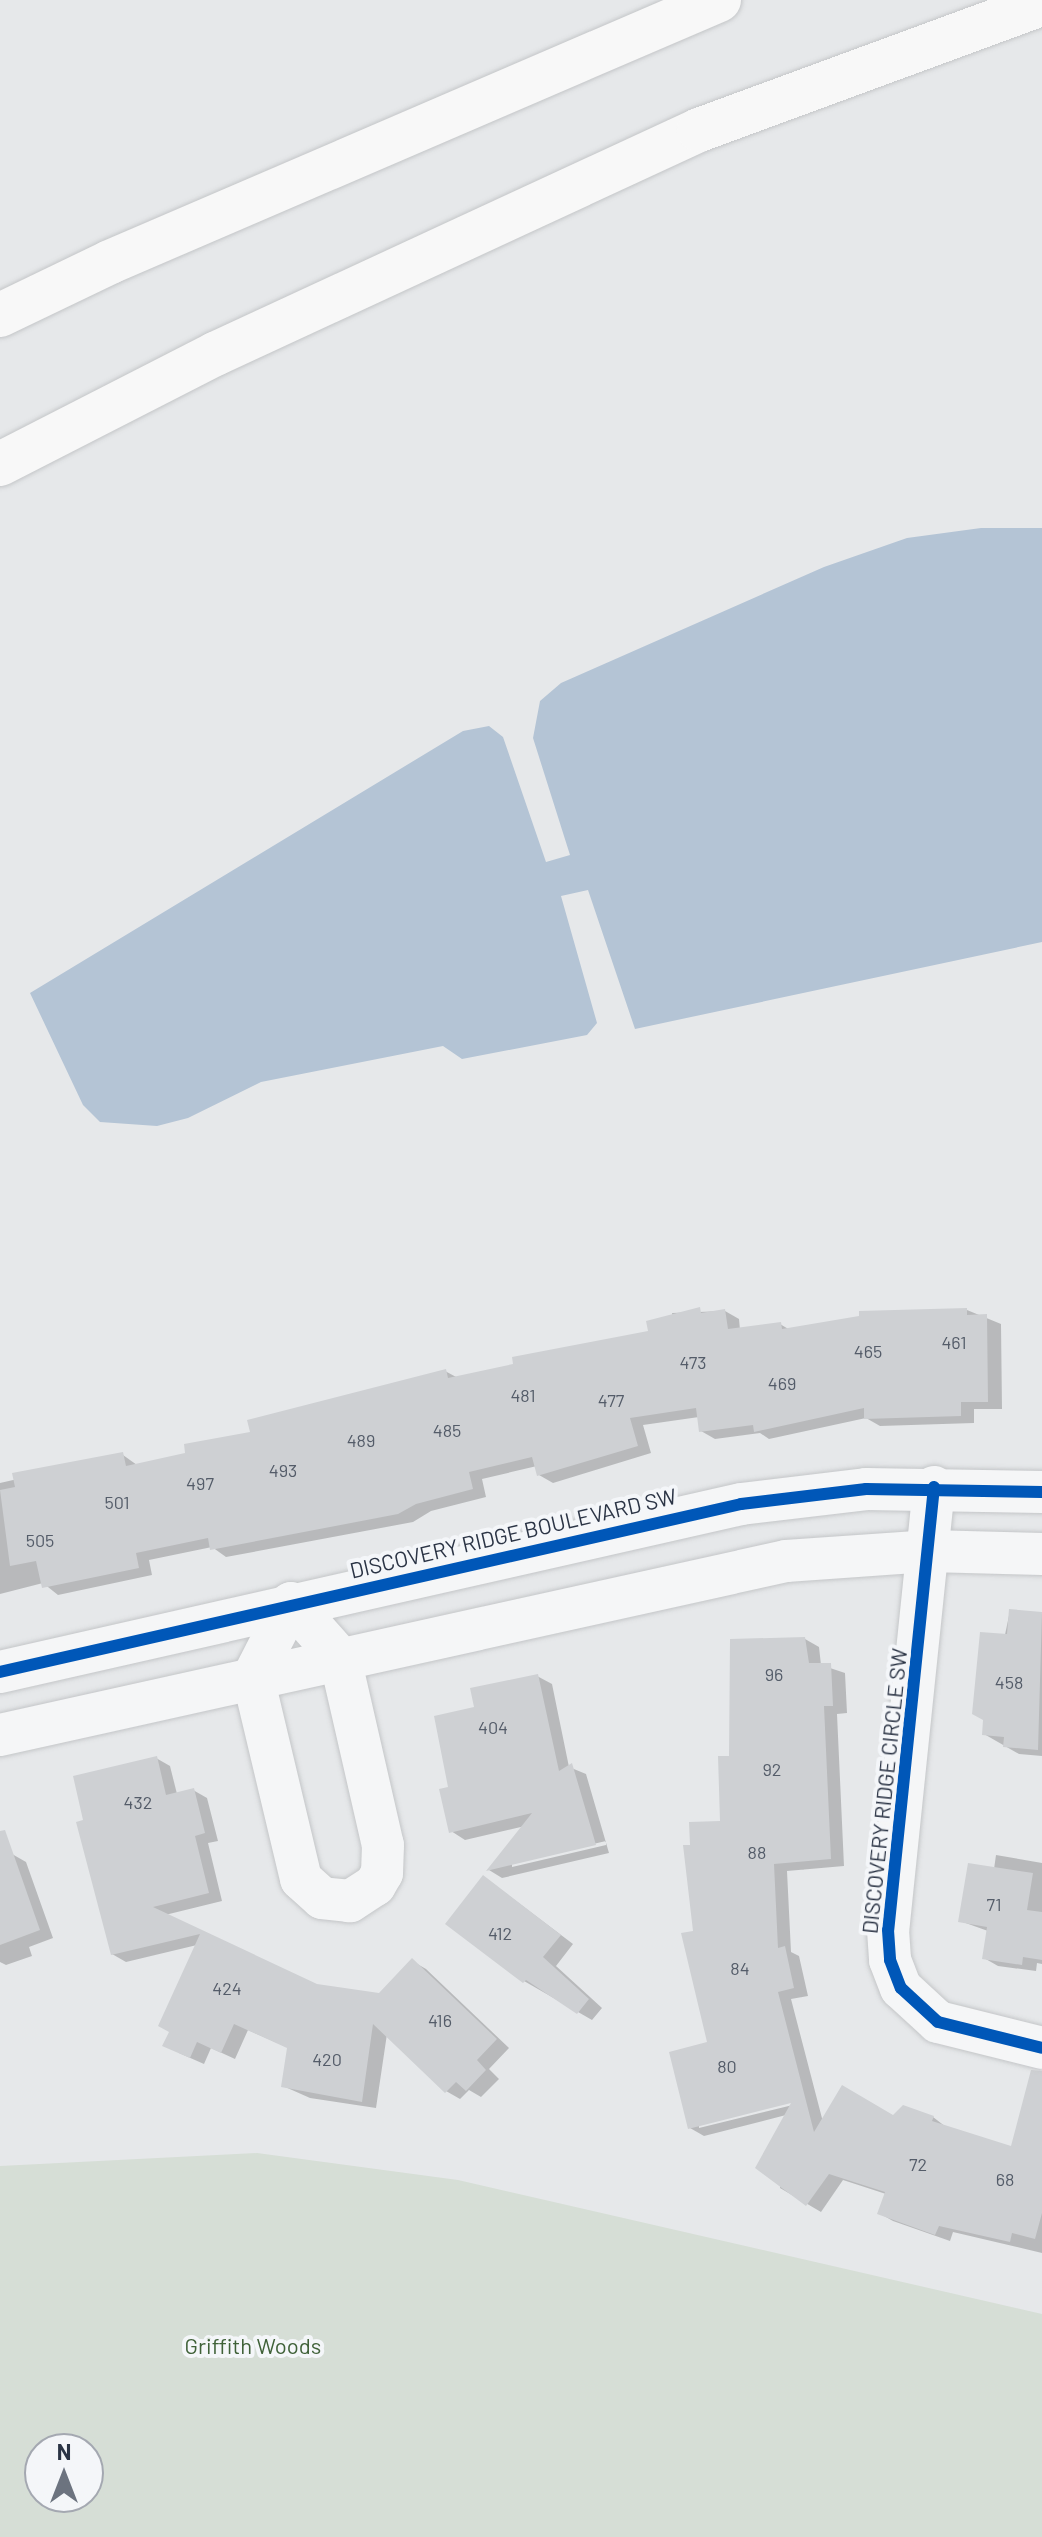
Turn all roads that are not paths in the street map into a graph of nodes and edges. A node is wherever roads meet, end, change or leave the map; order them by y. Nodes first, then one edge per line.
1 (719, 0) edge
2 (1042, 4) edge
3 (0, 315) edge
4 (0, 464) edge
5 (934, 1487) junction
6 (1042, 1492) edge
7 (928, 1551) junction
8 (1042, 1554) edge
9 (291, 1603) junction
10 (340, 1658) junction
11 (0, 1672) edge
12 (253, 1677) junction
13 (0, 1735) edge
14 (1042, 2048) edge

1 - 3 highway
2 - 4 highway
5 - 6 street, DISCOVERY RIDGE BOULEVARD SW
5 - 7 street, DISCOVERY RIDGE CIRCLE SW
5 - 9 street, DISCOVERY RIDGE BOULEVARD SW
7 - 8 street
7 - 10 street
7 - 14 street, DISCOVERY RIDGE CIRCLE SW
9 - 10 street
9 - 11 street, DISCOVERY RIDGE BOULEVARD SW
9 - 12 street
10 - 12 street
10 - 12 street
12 - 13 street

